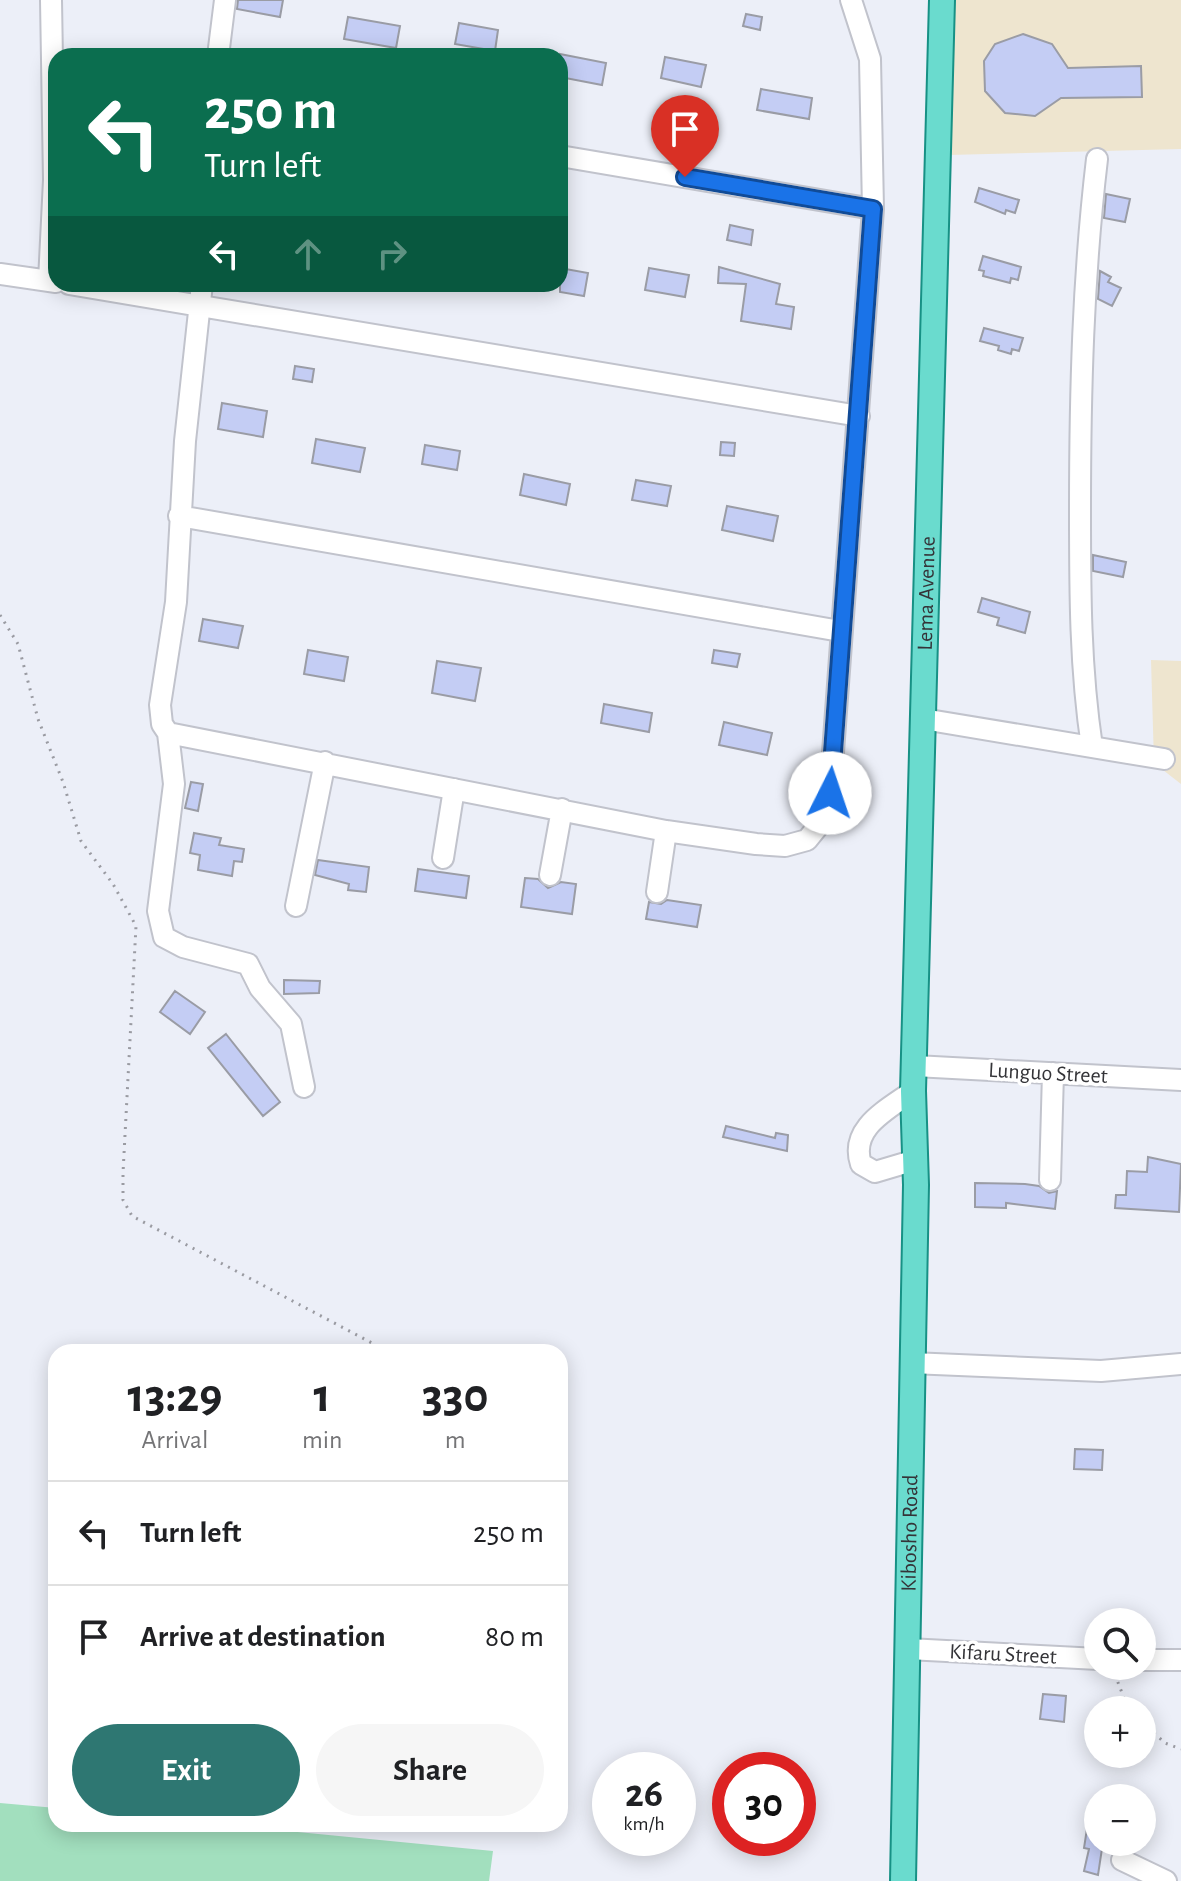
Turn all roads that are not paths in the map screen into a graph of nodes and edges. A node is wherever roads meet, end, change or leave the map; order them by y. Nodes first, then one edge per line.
1 (51, 0) edge
2 (225, 0) edge
3 (851, 0) edge
4 (942, 0) edge
5 (52, 48) edge
6 (219, 48) edge
7 (568, 157) edge
8 (1097, 159) dead end
9 (873, 209) junction
10 (0, 274) edge
11 (48, 281) edge
12 (178, 292) edge
13 (202, 294) edge
14 (859, 416) junction
15 (179, 516) junction
16 (840, 631) junction
17 (923, 719) junction
18 (168, 733) junction
19 (1092, 747) junction
20 (1164, 759) dead end
21 (325, 762) junction
22 (454, 789) junction
23 (562, 809) junction
24 (666, 831) junction
25 (443, 858) dead end
26 (550, 875) dead end
27 (657, 892) dead end
28 (296, 906) dead end
29 (915, 1066) junction
30 (1053, 1073) junction
31 (1181, 1080) edge
32 (304, 1087) dead end
33 (913, 1091) junction
34 (912, 1161) junction
35 (1050, 1180) dead end
36 (916, 1185) joint
37 (911, 1363) junction
38 (1181, 1364) edge
39 (908, 1649) junction
40 (1084, 1658) edge
41 (1156, 1660) edge
42 (1181, 1660) edge
43 (1122, 1860) dead end
44 (903, 1881) edge
45 (1166, 1881) edge

1 - 5 street
2 - 6 street
3 - 9 street
4 - 17 main road, Lema Avenue
7 - 9 street
8 - 19 street
9 - 14 street
10 - 11 street
12 - 13 street
13 - 14 street
13 - 15 street
14 - 16 street
15 - 16 street
15 - 18 street
16 - 24 street
17 - 19 street
17 - 29 main road, Lema Avenue
18 - 21 street
18 - 32 street
19 - 20 street
21 - 22 street
21 - 28 street
22 - 23 street
22 - 25 street
23 - 24 street
23 - 26 street
24 - 27 street
29 - 30 street, Lunguo Street
29 - 33 main road, Lema Avenue
30 - 31 street, Lunguo Street
30 - 35 street
33 - 34 main road, Lema Avenue
33 - 34 street
34 - 36 main road, Lema Avenue
36 - 37 main road, Kibosho Road
37 - 38 street
37 - 39 main road, Kibosho Road
39 - 40 street, Kifaru Street
39 - 44 main road, Kibosho Road
41 - 42 street
43 - 45 street

